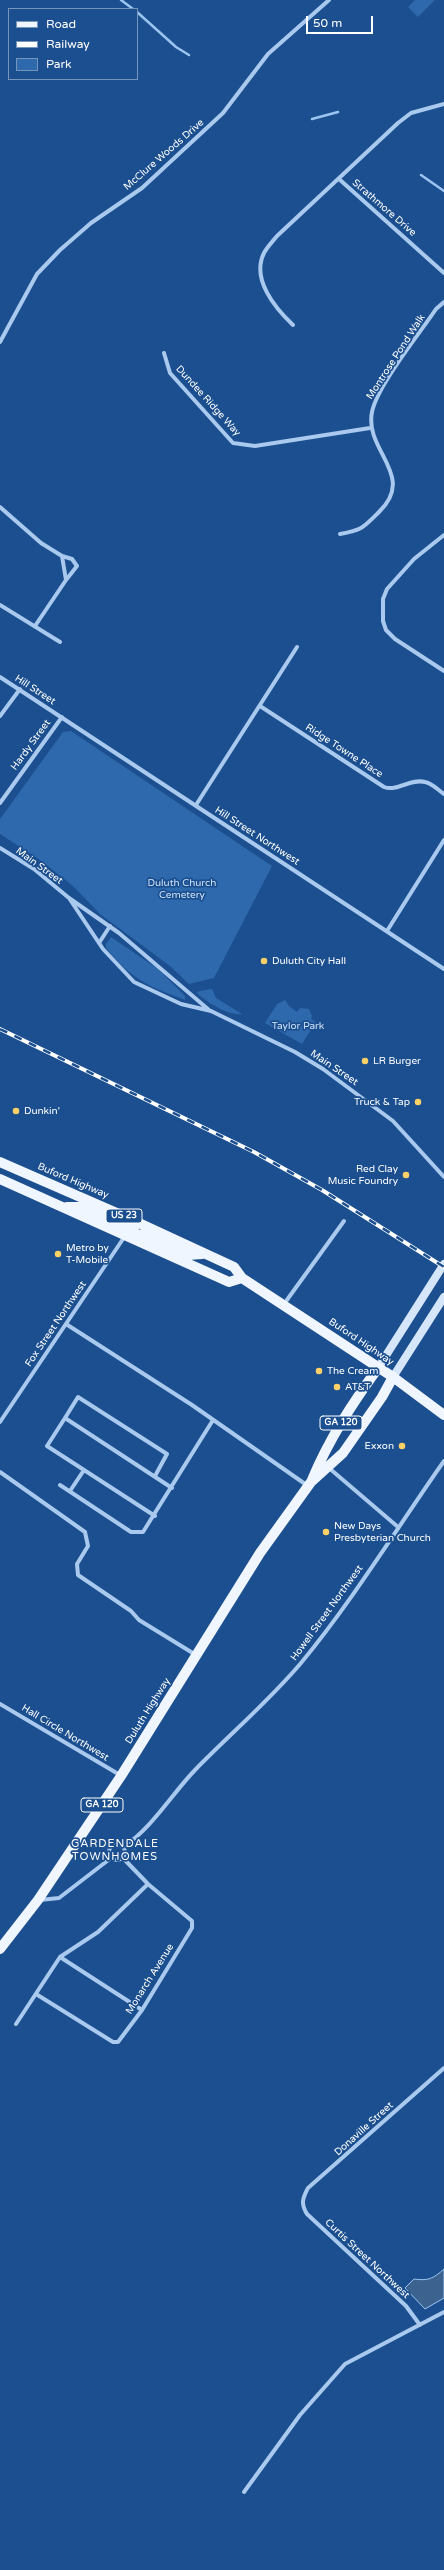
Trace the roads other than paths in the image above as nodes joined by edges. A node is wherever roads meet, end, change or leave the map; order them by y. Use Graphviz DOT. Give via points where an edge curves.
graph roads {
  1 [pos="328,0"];
  2 [pos="444,104"];
  3 [pos="339,179"];
  4 [pos="444,273"];
  5 [pos="444,302"];
  6 [pos="293,325"];
  7 [pos="0,342"];
  8 [pos="164,353"];
  9 [pos="370,428"];
  10 [pos="0,507"];
  11 [pos="340,534"];
  12 [pos="444,535"];
  13 [pos="62,556"];
  14 [pos="66,580"];
  15 [pos="0,605"];
  16 [pos="35,626"];
  17 [pos="60,642"];
  18 [pos="297,647"];
  19 [pos="444,671"];
  20 [pos="0,676"];
  21 [pos="20,690"];
  22 [pos="260,706"];
  23 [pos="0,716"];
  24 [pos="62,717"];
  25 [pos="444,794"];
  26 [pos="0,803"];
  27 [pos="196,805"];
  28 [pos="444,840"];
  29 [pos="0,848"];
  30 [pos="69,898"];
  31 [pos="110,926"];
  32 [pos="387,931"];
  33 [pos="99,943"];
  34 [pos="444,969"];
  35 [pos="211,1011"];
  36 [pos="0,1162"];
  37 [pos="444,1176"];
  38 [pos="0,1180"];
  39 [pos="63,1207"];
  40 [pos="344,1221"];
  41 [pos="138,1222"];
  42 [pos="125,1235"];
  43 [pos="204,1254"];
  44 [pos="444,1264"];
  45 [pos="242,1278"];
  46 [pos="444,1297"];
  47 [pos="284,1304"];
  48 [pos="66,1324"];
  49 [pos="378,1368"];
  50 [pos="393,1377"];
  51 [pos="444,1415"];
  52 [pos="65,1418"];
  53 [pos="213,1420"];
  54 [pos="0,1422"];
  55 [pos="444,1461"];
  56 [pos="328,1468"];
  57 [pos="84,1470"];
  58 [pos="0,1472"];
  59 [pos="155,1476"];
  60 [pos="310,1484"];
  61 [pos="60,1485"];
  62 [pos="172,1488"];
  63 [pos="70,1491"];
  64 [pos="155,1516"];
  65 [pos="398,1527"];
  66 [pos="197,1655"];
  67 [pos="0,1704"];
  68 [pos="121,1776"];
  69 [pos="123,1847"];
  70 [pos="111,1858"];
  71 [pos="123,1858"];
  72 [pos="148,1884"];
  73 [pos="38,1900"];
  74 [pos="0,1949"];
  75 [pos="60,1957"];
  76 [pos="36,1994"];
  77 [pos="142,2010"];
  78 [pos="16,2024"];
  79 [pos="444,2068"];
  80 [pos="302,2205"];
  81 [pos="444,2312"];
  82 [pos="420,2325"];
  83 [pos="244,2492"];
  1 -- 7 [label="street, McClure Woods Drive" via="268,54 218,118 142,188 91,224 60,250 37,274"];
  2 -- 3 [label="street, Strathmore Drive" via="411,113"];
  3 -- 4 [label="street, Strathmore Drive"];
  3 -- 6 [label="street" via="277,236 264,253 260,270 266,291 278,311"];
  5 -- 9 [label="street, Montrose Pond Walk" via="436,309 375,400"];
  8 -- 9 [label="street, Dundee Ridge Way" via="170,373 233,443 255,446"];
  9 -- 11 [label="street" via="390,465 392,486 389,502 360,530"];
  10 -- 13 [label="street" via="41,543"];
  12 -- 19 [label="street" via="414,559 387,589 383,599 383,621 386,630 395,639"];
  13 -- 14 [label="street"];
  13 -- 14 [label="street" via="72,559 77,566"];
  14 -- 16 [label="street"];
  15 -- 16 [label="street"];
  16 -- 17 [label="street"];
  18 -- 22 [label="street"];
  20 -- 21 [label="street, Hill Street"];
  21 -- 23 [label="street"];
  21 -- 24 [label="street, Hill Street"];
  22 -- 25 [label="street, Ridge Towne Place" via="384,787 389,789 418,781 426,782"];
  22 -- 27 [label="street"];
  24 -- 26 [label="street, Hardy Street"];
  24 -- 27 [label="street, Hill Street Northwest"];
  27 -- 32 [label="street, Hill Street Northwest"];
  28 -- 32 [label="street"];
  29 -- 30 [label="street, Main Street" via="34,869"];
  30 -- 31 [label="street, Main Street"];
  30 -- 33 [label="street, Main Street"];
  31 -- 33 [label="street"];
  31 -- 35 [label="street, Main Street"];
  32 -- 34 [label="street, Hill Street Northwest"];
  33 -- 35 [label="street, Main Street" via="134,982 181,1004"];
  35 -- 37 [label="street, Main Street" via="295,1052 362,1097 393,1121"];
  36 -- 41 [label="main road, Buford Highway / US 23"];
  38 -- 39 [label="main road, US 23"];
  39 -- 41 [label="main road" via="82,1208 129,1226 135,1226"];
  39 -- 42 [label="main road, US 23"];
  40 -- 47 [label="street"];
  41 -- 43 [label="main road, Buford Highway / US 23"];
  42 -- 43 [label="main road" via="147,1234 187,1255"];
  42 -- 45 [label="main road, US 23" via="229,1282"];
  42 -- 48 [label="street, Fox Street Northwest"];
  43 -- 45 [label="main road, Buford Highway / US 23" via="234,1268"];
  44 -- 49 [label="main road"];
  45 -- 47 [label="main road, Buford Highway / US 23"];
  46 -- 50 [label="main road"];
  47 -- 49 [label="main road, Buford Highway / US 23"];
  48 -- 53 [label="street"];
  48 -- 54 [label="street, Fox Street Northwest"];
  49 -- 50 [label="main road, Buford Highway / US 23"];
  49 -- 60 [label="main road, Duluth Highway / GA 120" via="336,1431"];
  50 -- 51 [label="main road, Buford Highway / US 23"];
  50 -- 56 [label="main road, Duluth Highway / GA 120" via="354,1438"];
  52 -- 57 [label="street" via="46,1446"];
  52 -- 59 [label="street"];
  52 -- 59 [label="street" via="78,1397 91,1405 167,1454"];
  53 -- 60 [label="street"];
  53 -- 62 [label="street"];
  55 -- 65 [label="street, Howell Street Northwest"];
  56 -- 60 [label="main road, Duluth Highway / GA 120"];
  56 -- 65 [label="street"];
  57 -- 63 [label="street"];
  57 -- 64 [label="street"];
  58 -- 66 [label="street" via="85,1532 88,1546 78,1564 78,1575 131,1611 139,1620"];
  59 -- 62 [label="street"];
  60 -- 66 [label="main road, Duluth Highway / GA 120" via="260,1553"];
  61 -- 63 [label="street"];
  62 -- 64 [label="street"];
  63 -- 64 [label="street" via="137,1533 143,1532"];
  65 -- 69 [label="street, Howell Street Northwest" via="300,1664 258,1710 226,1738 191,1775 135,1839"];
  66 -- 68 [label="main road, Duluth Highway / GA 120"];
  67 -- 68 [label="street, Hall Circle Northwest"];
  68 -- 73 [label="main road, Duluth Highway / GA 120"];
  69 -- 70 [label="street" via="117,1844 113,1846 109,1851"];
  69 -- 71 [label="street"];
  70 -- 71 [label="street"];
  70 -- 73 [label="street" via="59,1898"];
  71 -- 72 [label="street, Monarch Avenue"];
  72 -- 75 [label="street" via="98,1932"];
  72 -- 77 [label="street, Monarch Avenue" via="186,1914 192,1921 192,1928"];
  73 -- 74 [label="main road, Duluth Highway / GA 120"];
  75 -- 76 [label="street"];
  75 -- 77 [label="street"];
  76 -- 77 [label="street, Monarch Avenue" via="113,2042 118,2042"];
  76 -- 78 [label="street"];
  79 -- 80 [label="street, Donaville Street" via="308,2188"];
  80 -- 82 [label="street, Curtis Street Northwest" via="307,2214 406,2306"];
  81 -- 82 [label="street"];
  82 -- 83 [label="street" via="345,2364 300,2416"];
}
